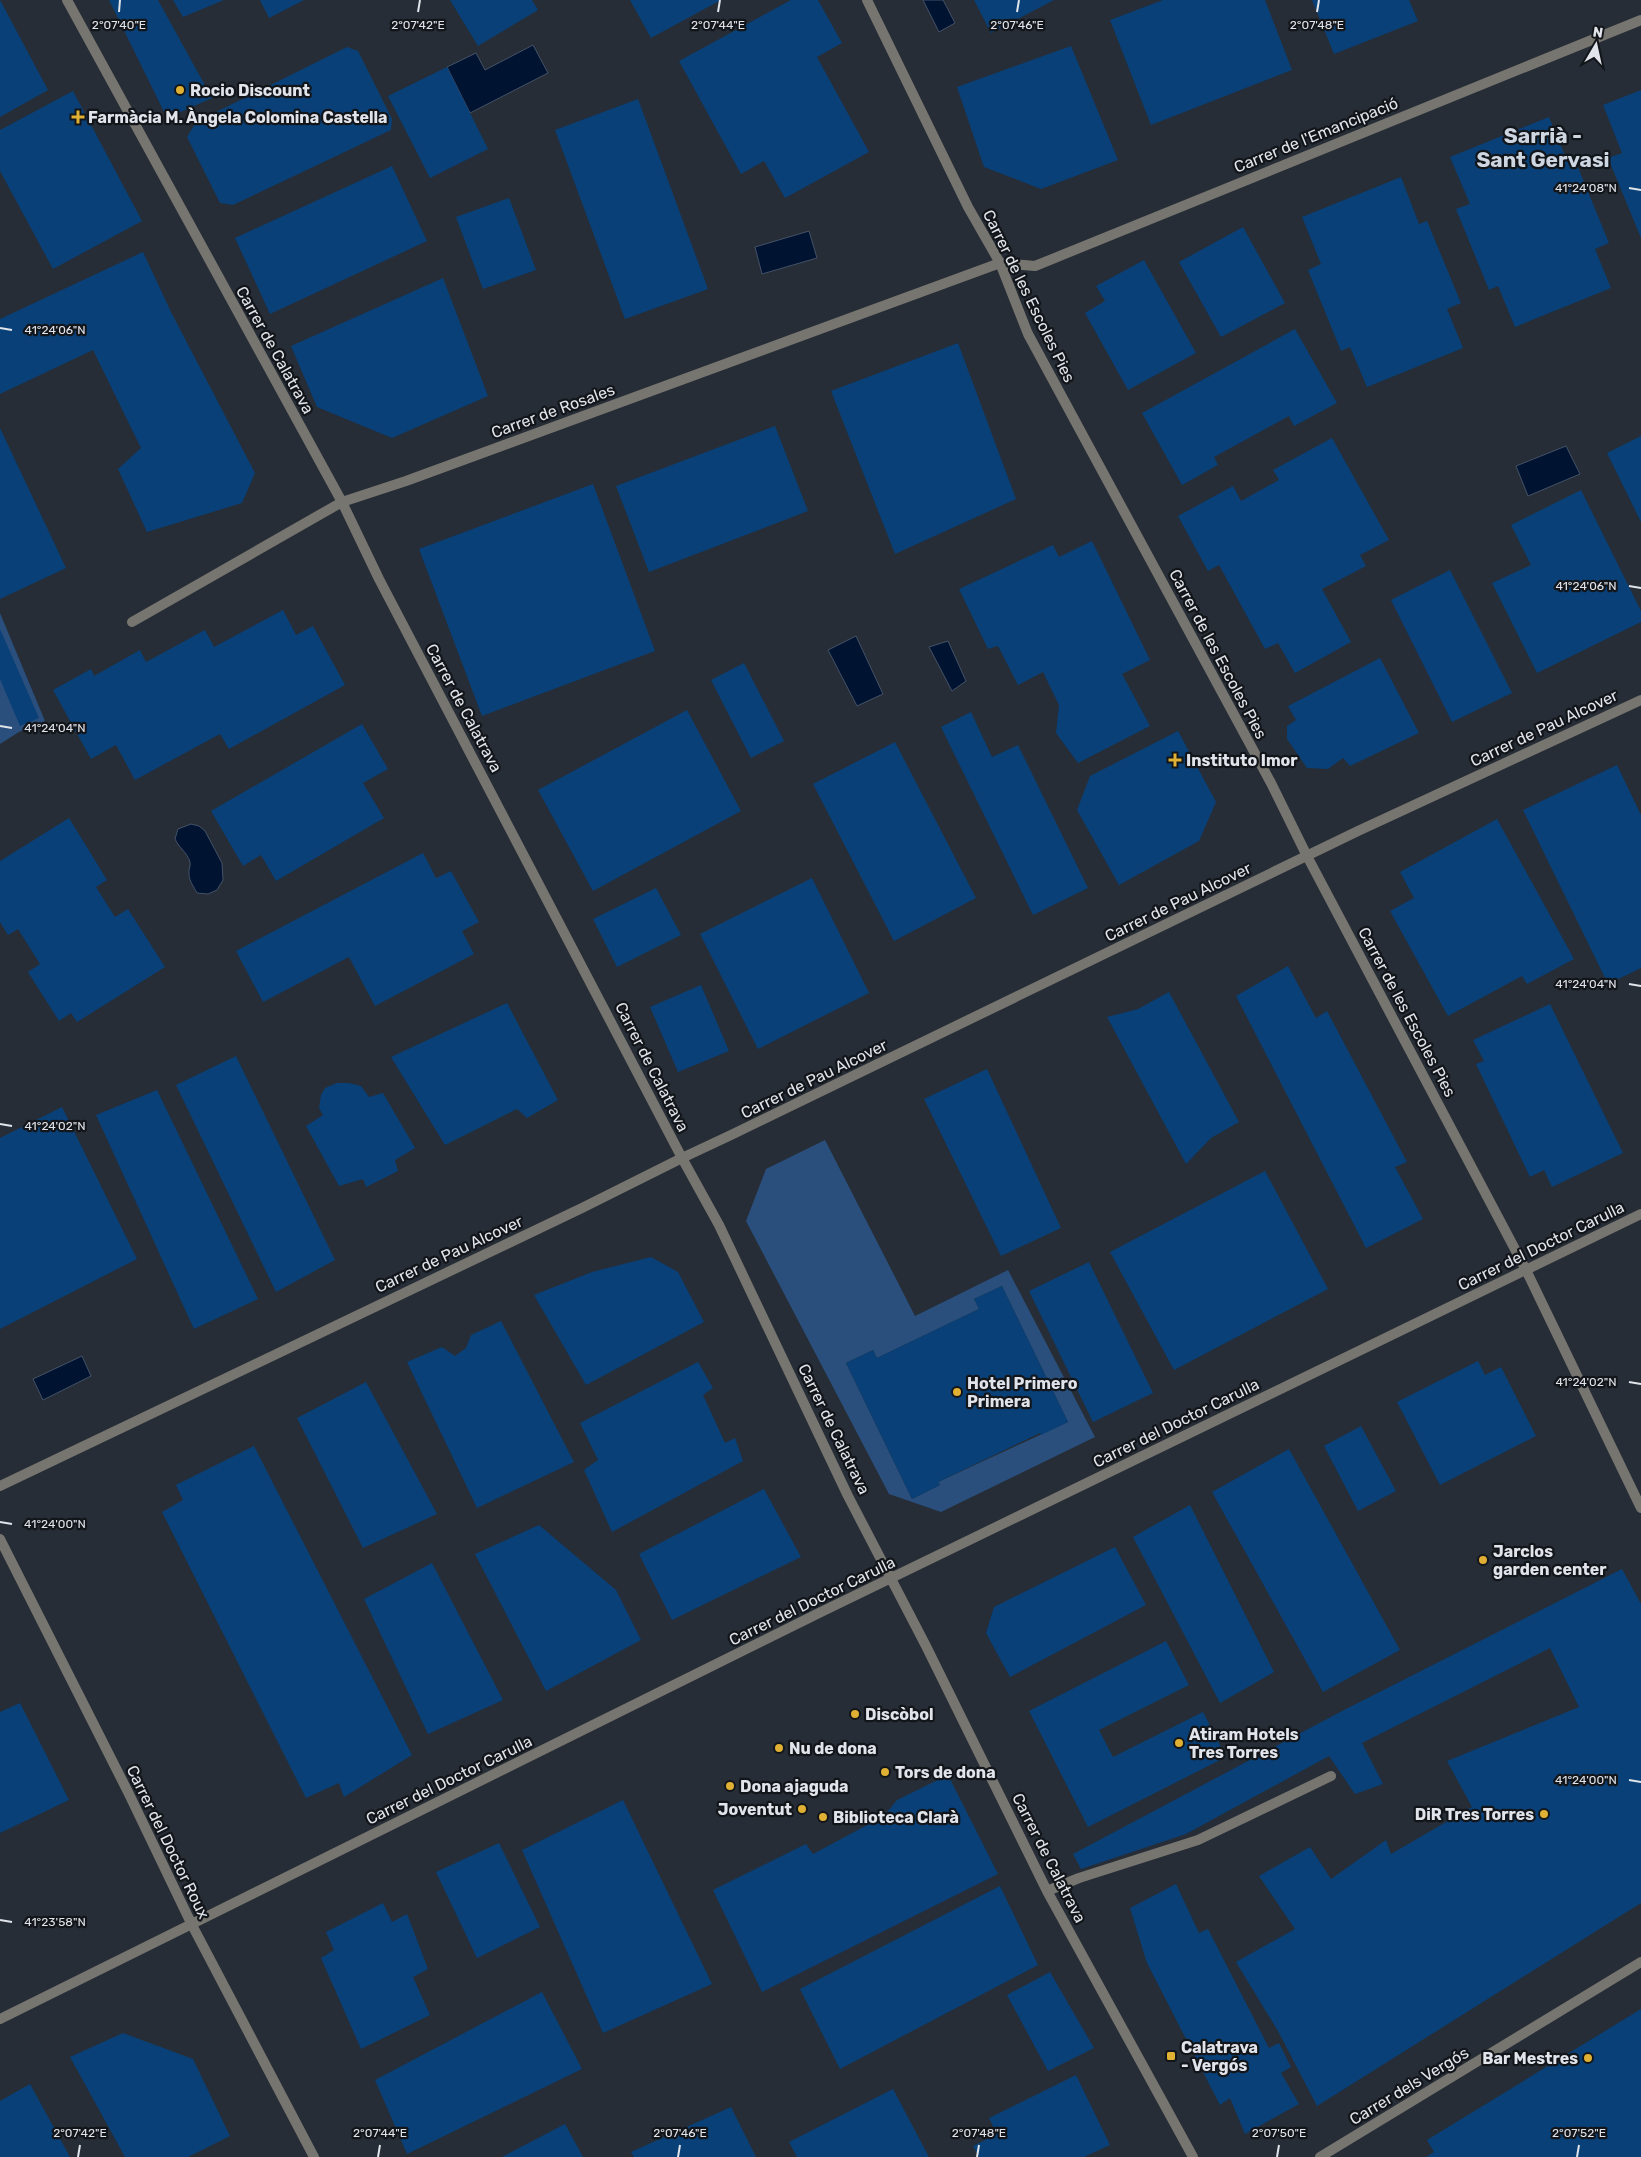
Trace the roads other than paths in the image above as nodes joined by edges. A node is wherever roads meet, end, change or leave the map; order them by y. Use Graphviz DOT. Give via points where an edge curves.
graph roads {
  1 [pos="67,0"];
  2 [pos="867,0"];
  3 [pos="1641,20"];
  4 [pos="1000,263"];
  5 [pos="342,502"];
  6 [pos="132,622"];
  7 [pos="1641,700"];
  8 [pos="1307,856"];
  9 [pos="682,1158"];
  10 [pos="1641,1214"];
  11 [pos="1526,1270"];
  12 [pos="0,1486"];
  13 [pos="1641,1508"];
  14 [pos="0,1539"];
  15 [pos="892,1578"];
  16 [pos="1331,1776"];
  17 [pos="1048,1891"];
  18 [pos="192,1925"];
  19 [pos="1641,1962"];
  20 [pos="0,2020"];
  21 [pos="314,2157"];
  22 [pos="1193,2157"];
  23 [pos="1320,2157"];
  1 -- 5 [label="street, Carrer de Calatrava"];
  2 -- 4 [label="street, Carrer de les Escoles Pies" via="968,208"];
  3 -- 4 [label="street, Carrer de l'Emancipació" via="1035,266"];
  4 -- 5 [label="street, Carrer de Rosales"];
  4 -- 8 [label="street, Carrer de les Escoles Pies" via="1028,334"];
  5 -- 6 [label="street, Carrer de Rosales"];
  5 -- 9 [label="street, Carrer de Calatrava" via="379,579"];
  7 -- 8 [label="street, Carrer de Pau Alcover"];
  8 -- 9 [label="street, Carrer de Pau Alcover"];
  8 -- 11 [label="street, Carrer de les Escoles Pies"];
  9 -- 12 [label="street, Carrer de Pau Alcover"];
  9 -- 15 [label="street, Carrer de Calatrava" via="720,1224 848,1496"];
  10 -- 11 [label="street, Carrer del Doctor Carulla"];
  11 -- 13 [label="street, Carrer de les Escoles Pies"];
  11 -- 15 [label="street, Carrer del Doctor Carulla"];
  14 -- 18 [label="street, Carrer del Doctor Roux"];
  15 -- 17 [label="street, Carrer de Calatrava"];
  15 -- 18 [label="street, Carrer del Doctor Carulla"];
  16 -- 17 [label="street" via="1198,1840"];
  17 -- 22 [label="street, Carrer de Calatrava"];
  18 -- 20 [label="street, Carrer del Doctor Carulla"];
  18 -- 21 [label="street, Carrer del Doctor Roux"];
  19 -- 23 [label="street, Carrer dels Vergós"];
}
